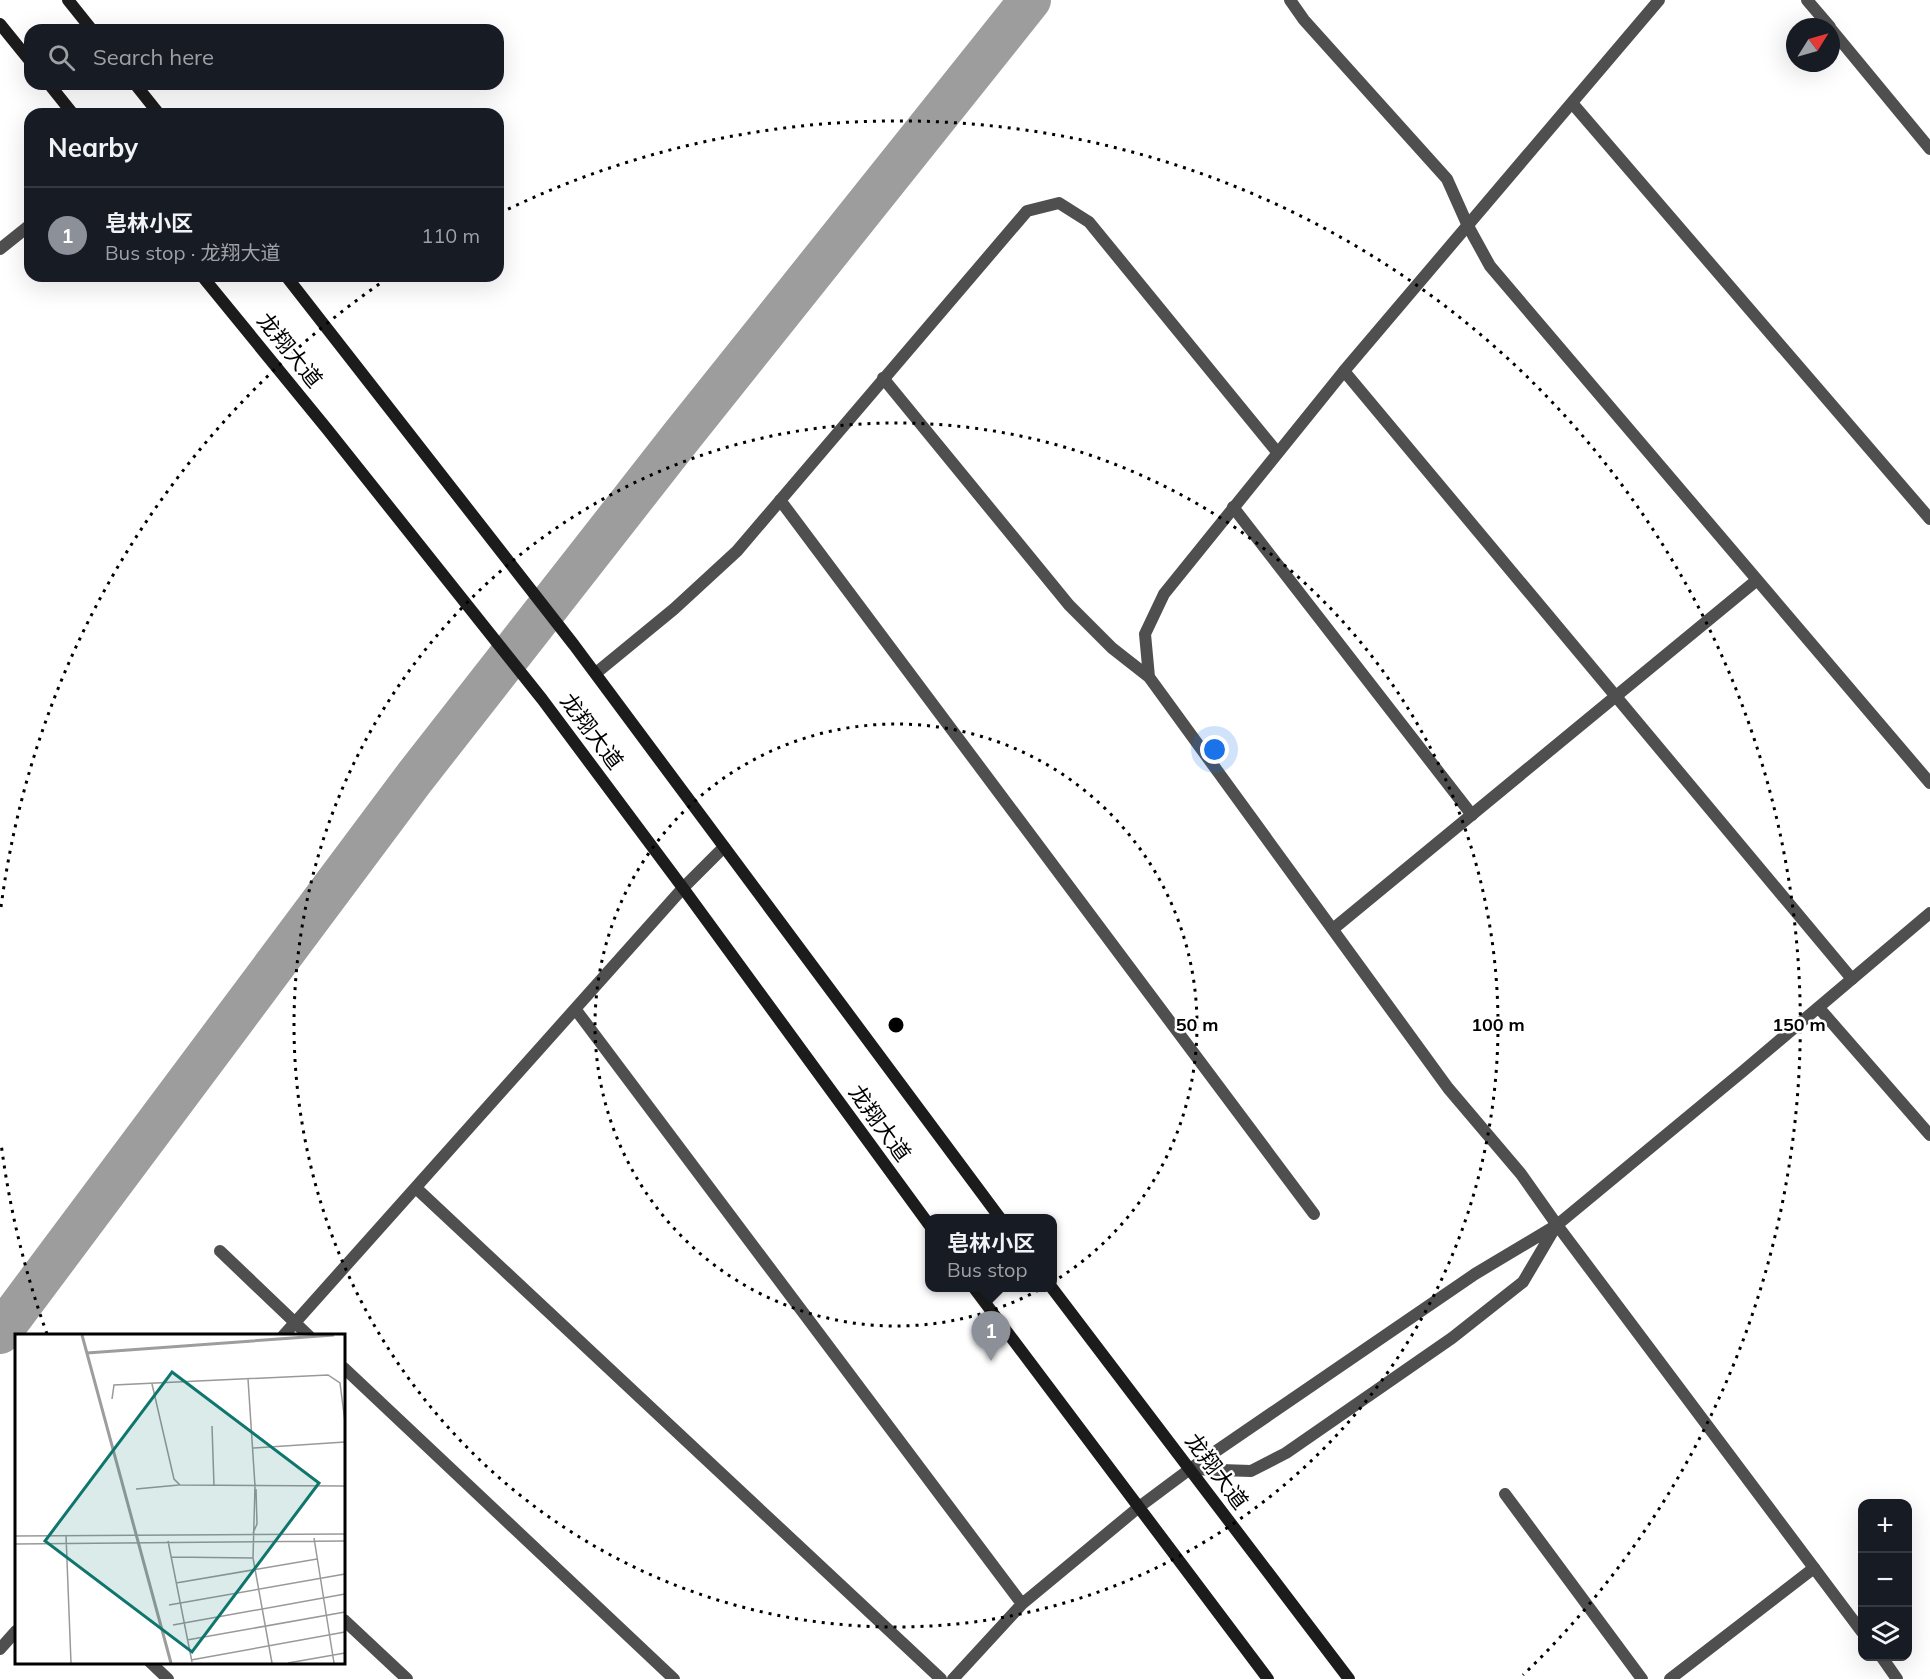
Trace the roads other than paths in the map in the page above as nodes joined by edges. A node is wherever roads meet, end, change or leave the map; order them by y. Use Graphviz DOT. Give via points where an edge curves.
graph roads {
  1 [pos="68,0"];
  2 [pos="1290,0"];
  3 [pos="1659,0"];
  4 [pos="1807,0"];
  5 [pos="1822,18"];
  6 [pos="0,24"];
  7 [pos="87,24"];
  8 [pos="1840,40"];
  9 [pos="24,54"];
  10 [pos="54,90"];
  11 [pos="140,90"];
  12 [pos="1572,103"];
  13 [pos="68,108"];
  14 [pos="154,108"];
  15 [pos="1930,149"];
  16 [pos="1468,226"];
  17 [pos="24,230"];
  18 [pos="0,249"];
  19 [pos="207,282"];
  20 [pos="291,282"];
  21 [pos="1344,371"];
  22 [pos="883,378"];
  23 [pos="1277,452"];
  24 [pos="780,501"];
  25 [pos="1233,507"];
  26 [pos="1930,519"];
  27 [pos="1757,580"];
  28 [pos="596,673"];
  29 [pos="1149,677"];
  30 [pos="1616,696"];
  31 [pos="1930,783"];
  32 [pos="1472,815"];
  33 [pos="724,847"];
  34 [pos="683,888"];
  35 [pos="1930,913"];
  36 [pos="1333,929"];
  37 [pos="1852,979"];
  38 [pos="1819,1008"];
  39 [pos="576,1010"];
  40 [pos="1930,1135"];
  41 [pos="416,1188"];
  42 [pos="997,1214"];
  43 [pos="1314,1214"];
  44 [pos="925,1219"];
  45 [pos="1557,1225"];
  46 [pos="220,1251"];
  47 [pos="979,1292"];
  48 [pos="1056,1292"];
  49 [pos="295,1322"];
  50 [pos="284,1334"];
  51 [pos="308,1334"];
  52 [pos="345,1369"];
  53 [pos="1190,1469"];
  54 [pos="1505,1494"];
  55 [pos="1139,1507"];
  56 [pos="1814,1568"];
  57 [pos="1022,1604"];
  58 [pos="345,1621"];
  59 [pos="1858,1625"];
  60 [pos="15,1632"];
  61 [pos="0,1649"];
  62 [pos="1885,1661"];
  63 [pos="152,1664"];
  64 [pos="168,1679"];
  65 [pos="407,1679"];
  66 [pos="674,1679"];
  67 [pos="941,1679"];
  68 [pos="953,1679"];
  69 [pos="1268,1679"];
  70 [pos="1349,1679"];
  71 [pos="1642,1679"];
  72 [pos="1670,1679"];
  73 [pos="1898,1679"];
  1 -- 7 [label="main road"];
  2 -- 16 [label="street" via="1447,179"];
  3 -- 12 [label="street"];
  4 -- 5 [label="street"];
  6 -- 9 [label="main road"];
  8 -- 15 [label="street"];
  10 -- 13 [label="main road"];
  11 -- 14 [label="main road"];
  12 -- 16 [label="street"];
  12 -- 26 [label="street"];
  16 -- 21 [label="street"];
  16 -- 27 [label="street" via="1490,266"];
  17 -- 18 [label="street"];
  19 -- 34 [label="main road, 龙翔大道" via="542,699"];
  20 -- 28 [label="main road, 龙翔大道"];
  21 -- 23 [label="street"];
  21 -- 30 [label="street"];
  22 -- 23 [label="street" via="1027,211 1059,203 1089,222"];
  22 -- 24 [label="street"];
  22 -- 29 [label="street" via="1070,605 1112,648"];
  23 -- 25 [label="street"];
  24 -- 28 [label="street" via="737,550 674,609"];
  24 -- 43 [label="street"];
  25 -- 29 [label="street" via="1164,594 1144,634"];
  25 -- 32 [label="street"];
  27 -- 30 [label="street"];
  27 -- 31 [label="street"];
  28 -- 33 [label="main road, 龙翔大道"];
  29 -- 36 [label="street"];
  30 -- 32 [label="street"];
  30 -- 37 [label="street"];
  32 -- 36 [label="street"];
  33 -- 34 [label="street"];
  33 -- 42 [label="main road, 龙翔大道"];
  34 -- 39 [label="street"];
  34 -- 44 [label="main road, 龙翔大道"];
  35 -- 37 [label="street"];
  36 -- 45 [label="street" via="1448,1088 1521,1174"];
  37 -- 38 [label="street"];
  38 -- 40 [label="street"];
  38 -- 45 [label="street"];
  39 -- 41 [label="street"];
  39 -- 57 [label="street"];
  41 -- 49 [label="street"];
  41 -- 67 [label="street"];
  45 -- 53 [label="street" via="1475,1274"];
  45 -- 53 [label="street" via="1523,1282 1452,1338 1286,1453 1251,1471"];
  45 -- 56 [label="street"];
  46 -- 49 [label="street"];
  47 -- 55 [label="main road"];
  48 -- 53 [label="main road, 龙翔大道"];
  49 -- 50 [label="street"];
  49 -- 51 [label="street"];
  52 -- 66 [label="street"];
  53 -- 55 [label="street"];
  53 -- 70 [label="main road, 龙翔大道"];
  54 -- 71 [label="street"];
  55 -- 57 [label="street"];
  55 -- 69 [label="main road"];
  56 -- 59 [label="street"];
  56 -- 72 [label="street"];
  57 -- 68 [label="street"];
  58 -- 65 [label="street"];
  60 -- 61 [label="street"];
  62 -- 73 [label="street"];
  63 -- 64 [label="street"];
}
